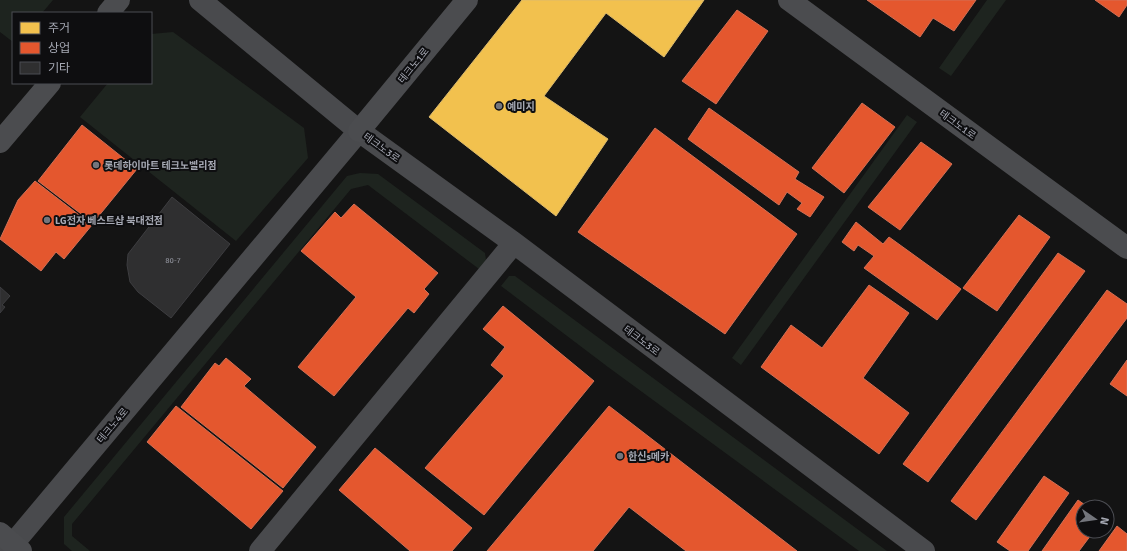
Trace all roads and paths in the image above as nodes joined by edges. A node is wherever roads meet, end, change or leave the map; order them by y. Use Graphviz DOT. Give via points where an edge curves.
graph roads {
  1 [pos="119,0"];
  2 [pos="200,0"];
  3 [pos="467,0"];
  4 [pos="789,0"];
  5 [pos="109,12"];
  6 [pos="49,84"];
  7 [pos="359,131"];
  8 [pos="0,142"];
  9 [pos="514,243"];
  10 [pos="1127,248"];
  11 [pos="212,306"];
  12 [pos="10,545"];
  13 [pos="260,551"];
  14 [pos="924,551"];
  1 -- 5 [label="main road"];
  2 -- 7 [label="street, 테크노3로"];
  3 -- 7 [label="main road, 테크노1로"];
  4 -- 10 [label="main road, 테크노1로"];
  6 -- 8 [label="main road"];
  7 -- 9 [label="street, 테크노3로"];
  7 -- 11 [label="street, 테크노3로"];
  9 -- 13 [label="street"];
  9 -- 14 [label="street, 테크노3로"];
  11 -- 12 [label="street, 테크노4로"];
}
